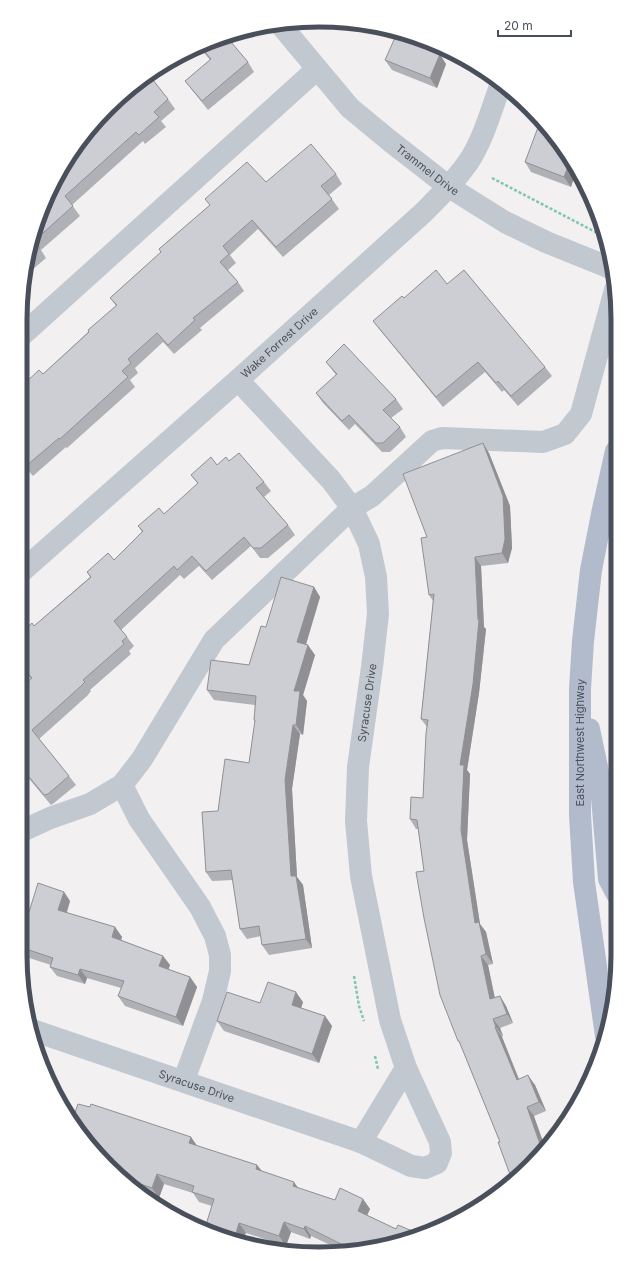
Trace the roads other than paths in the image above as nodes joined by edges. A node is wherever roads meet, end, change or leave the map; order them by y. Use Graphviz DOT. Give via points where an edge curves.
graph roads {
  1 [pos="284,29"];
  2 [pos="317,69"];
  3 [pos="499,89"];
  4 [pos="449,187"];
  5 [pos="606,266"];
  6 [pos="610,309"];
  7 [pos="27,331"];
  8 [pos="238,380"];
  9 [pos="611,474"];
  10 [pos="352,508"];
  11 [pos="27,567"];
  12 [pos="580,689"];
  13 [pos="122,785"];
  14 [pos="27,829"];
  15 [pos="611,883"];
  16 [pos="604,1019"];
  17 [pos="37,1032"];
  18 [pos="406,1068"];
  19 [pos="184,1080"];
  20 [pos="361,1142"];
  1 -- 2 [label="street, Trammel Drive"];
  2 -- 4 [label="street, Trammel Drive" via="350,108"];
  2 -- 7 [label="street"];
  3 -- 4 [label="street, Wake Forrest Drive" via="479,144"];
  4 -- 5 [label="street, Trammel Drive" via="505,222"];
  4 -- 8 [label="street, Wake Forrest Drive"];
  6 -- 10 [label="street" via="581,414 565,434 543,442 442,438 432,441 372,496"];
  8 -- 10 [label="street, Syracuse Drive" via="331,480"];
  8 -- 11 [label="street, Wake Forrest Drive"];
  9 -- 12 [label="main road, East Northwest Highway" via="592,570"];
  10 -- 13 [label="street" via="214,640 142,759"];
  10 -- 18 [label="street, Syracuse Drive" via="369,544 376,577 378,614 358,767 356,821 361,876 390,1020"];
  12 -- 15 [label="main road" via="600,786"];
  12 -- 16 [label="main road, East Northwest Highway" via="580,815 584,882"];
  13 -- 14 [label="street" via="90,804"];
  13 -- 19 [label="street" via="139,819 200,907 215,936 220,955 220,972 213,1001"];
  17 -- 19 [label="street, Syracuse Drive"];
  18 -- 20 [label="street"];
  18 -- 20 [label="street, Syracuse Drive" via="440,1142 441,1153 437,1163 425,1168 411,1166"];
  19 -- 20 [label="street, Syracuse Drive"];
}
